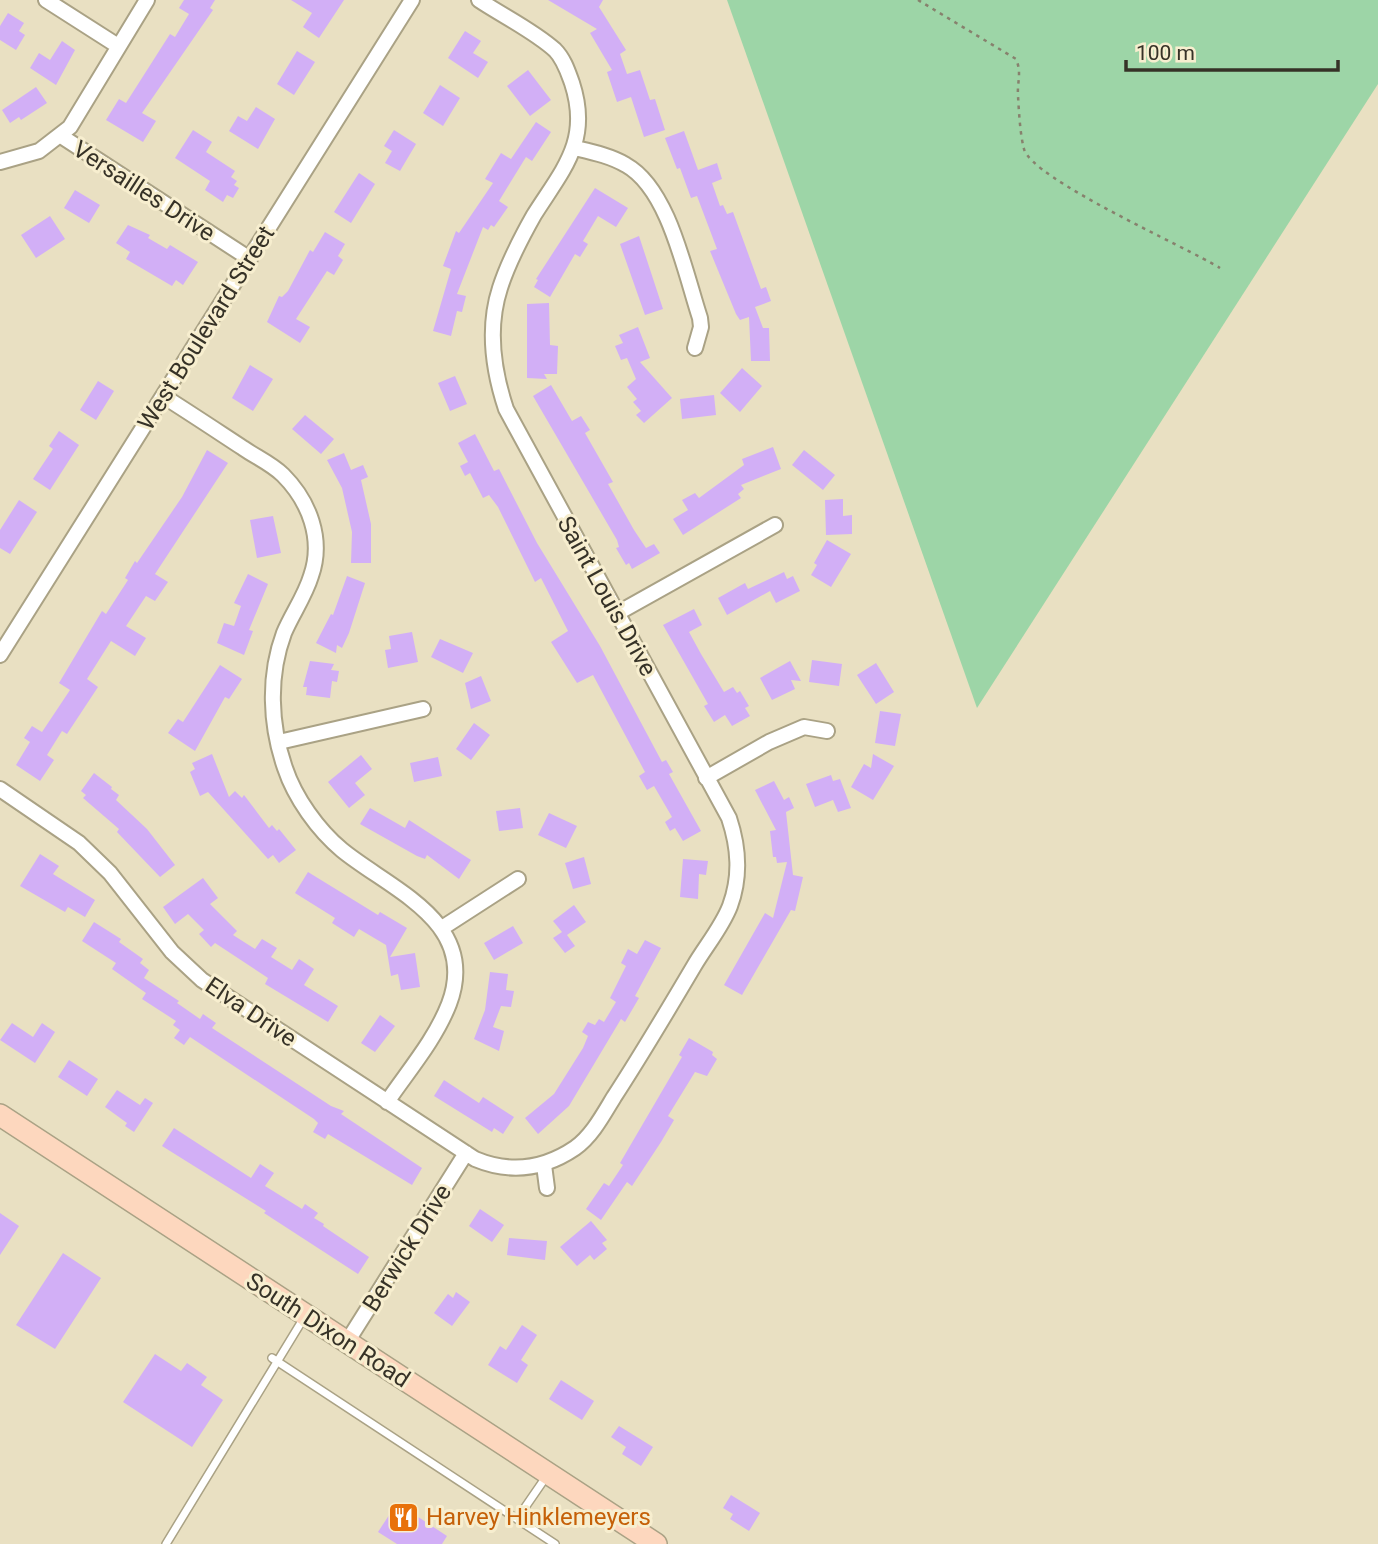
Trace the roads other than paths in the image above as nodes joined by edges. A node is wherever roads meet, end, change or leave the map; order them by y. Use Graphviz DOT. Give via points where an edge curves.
graph roads {
  1 [pos="46,0"];
  2 [pos="147,0"];
  3 [pos="412,0"];
  4 [pos="479,0"];
  5 [pos="118,46"];
  6 [pos="61,136"];
  7 [pos="575,148"];
  8 [pos="0,162"];
  9 [pos="250,259"];
  10 [pos="695,348"];
  11 [pos="163,396"];
  12 [pos="775,525"];
  13 [pos="616,614"];
  14 [pos="0,655"];
  15 [pos="423,709"];
  16 [pos="827,731"];
  17 [pos="279,743"];
  18 [pos="706,778"];
  19 [pos="0,789"];
  20 [pos="518,879"];
  21 [pos="442,928"];
  22 [pos="387,1102"];
  23 [pos="0,1115"];
  24 [pos="466,1153"];
  25 [pos="544,1166"];
  26 [pos="547,1188"];
  27 [pos="305,1315"];
  28 [pos="347,1342"];
  29 [pos="274,1359"];
  30 [pos="548,1474"];
  31 [pos="517,1519"];
  32 [pos="166,1544"];
  33 [pos="555,1544"];
  34 [pos="656,1544"];
  1 -- 5 [label="street"];
  2 -- 5 [label="street"];
  3 -- 9 [label="street, West Boulevard Street"];
  4 -- 7 [label="street, Saint Louis Drive" via="555,51 566,66 579,105"];
  5 -- 6 [label="street"];
  6 -- 8 [label="street, Versailles Drive" via="39,151"];
  6 -- 9 [label="street, Versailles Drive"];
  7 -- 10 [label="street" via="627,165 663,207 700,317 702,327"];
  7 -- 13 [label="street, Saint Louis Drive" via="507,266 498,292 492,350 506,409"];
  9 -- 11 [label="street, West Boulevard Street"];
  11 -- 14 [label="street, West Boulevard Street"];
  11 -- 17 [label="street" via="281,473 309,511 315,561 284,634 274,673 272,706"];
  12 -- 13 [label="street"];
  13 -- 18 [label="street, Saint Louis Drive"];
  15 -- 17 [label="street"];
  16 -- 18 [label="street" via="804,727"];
  17 -- 21 [label="street" via="295,792 324,833 426,908"];
  18 -- 25 [label="street, Saint Louis Drive" via="737,842 739,862 729,907 590,1135"];
  19 -- 22 [label="street, Elva Drive" via="79,843 110,873 172,952 202,980"];
  20 -- 21 [label="street"];
  21 -- 22 [label="street" via="454,963 449,1004"];
  22 -- 24 [label="street, Elva Drive"];
  23 -- 27 [label="main road, South Dixon Road"];
  24 -- 25 [label="street, Elva Drive" via="492,1166"];
  24 -- 28 [label="street, Berwick Drive"];
  25 -- 26 [label="street"];
  27 -- 28 [label="main road, South Dixon Road"];
  27 -- 29 [label="lane"];
  28 -- 30 [label="main road, South Dixon Road"];
  29 -- 31 [label="lane"];
  29 -- 32 [label="lane"];
  30 -- 31 [label="lane"];
  30 -- 34 [label="main road, South Dixon Road"];
  31 -- 33 [label="lane"];
}
